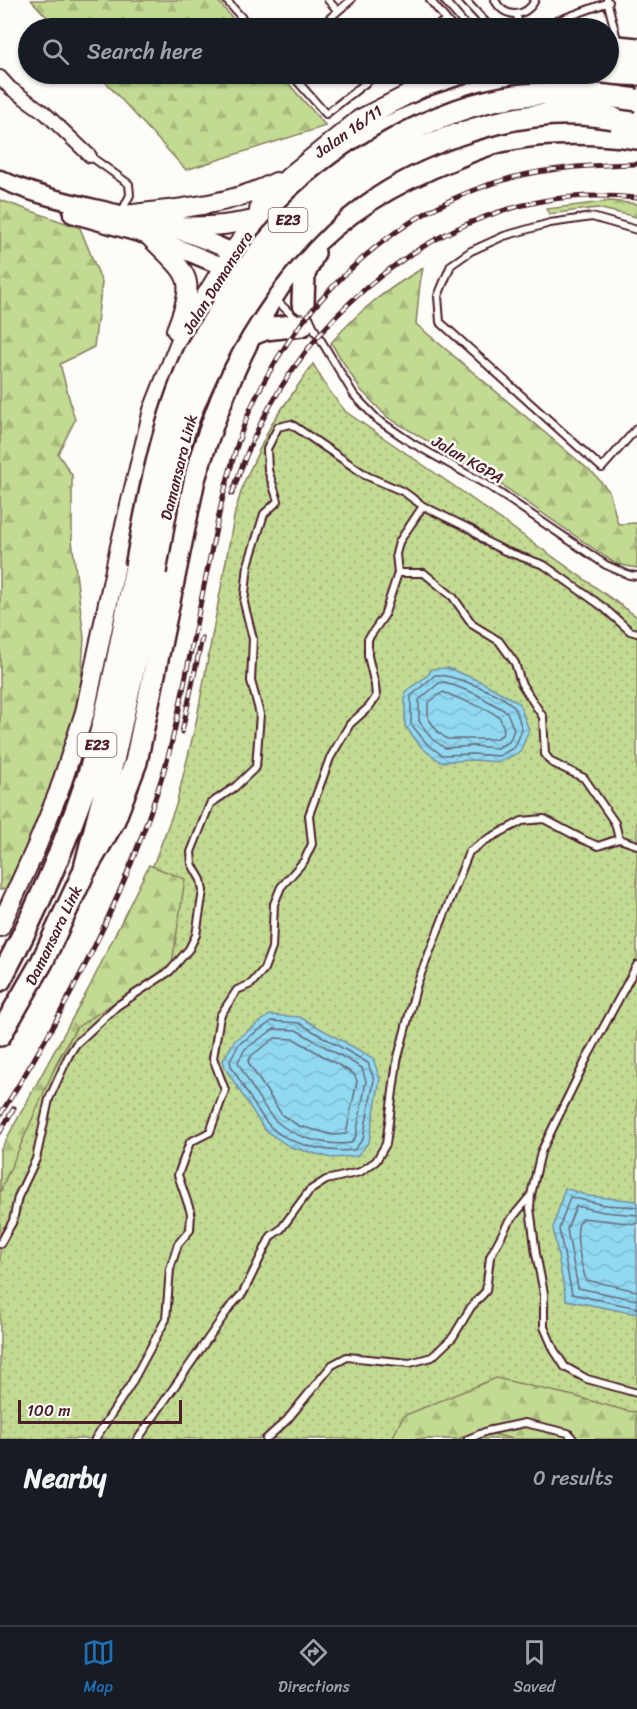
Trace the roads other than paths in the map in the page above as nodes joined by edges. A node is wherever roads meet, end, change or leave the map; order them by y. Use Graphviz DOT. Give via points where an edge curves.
graph roads {
  1 [pos="226,0"];
  2 [pos="328,0"];
  3 [pos="351,0"];
  4 [pos="430,0"];
  5 [pos="444,0"];
  6 [pos="465,0"];
  7 [pos="495,0"];
  8 [pos="535,0"];
  9 [pos="608,1"];
  10 [pos="338,11"];
  11 [pos="517,15"];
  12 [pos="242,18"];
  13 [pos="330,18"];
  14 [pos="444,18"];
  15 [pos="459,18"];
  16 [pos="482,18"];
  17 [pos="517,18"];
  18 [pos="563,18"];
  19 [pos="614,18"];
  20 [pos="619,33"];
  21 [pos="625,51"];
  22 [pos="619,75"];
  23 [pos="637,76"];
  24 [pos="0,77"];
  25 [pos="300,84"];
  26 [pos="364,84"];
  27 [pos="435,84"];
  28 [pos="499,84"];
  29 [pos="637,100"];
  30 [pos="637,120"];
  31 [pos="637,138"];
  32 [pos="637,150"];
  33 [pos="90,156"];
  34 [pos="459,156"];
  35 [pos="291,175"];
  36 [pos="0,179"];
  37 [pos="0,190"];
  38 [pos="122,215"];
  39 [pos="258,219"];
  40 [pos="154,230"];
  41 [pos="637,230"];
  42 [pos="321,239"];
  43 [pos="233,251"];
  44 [pos="224,267"];
  45 [pos="289,292"];
  46 [pos="309,328"];
  47 [pos="250,335"];
  48 [pos="637,428"];
  49 [pos="423,506"];
  50 [pos="120,546"];
  51 [pos="145,569"];
  52 [pos="398,573"];
  53 [pos="637,576"];
  54 [pos="637,633"];
  55 [pos="619,839"];
  56 [pos="637,845"];
  57 [pos="84,872"];
  58 [pos="0,927"];
  59 [pos="637,965"];
  60 [pos="0,980"];
  61 [pos="0,1035"];
  62 [pos="531,1195"];
  63 [pos="0,1244"];
  64 [pos="637,1393"];
  65 [pos="95,1439"];
  66 [pos="138,1439"];
  67 [pos="266,1439"];
  68 [pos="468,1439"];
  69 [pos="573,1439"];
  1 -- 12 [label="lane"];
  2 -- 10 [label="lane"];
  3 -- 10 [label="lane"];
  4 -- 14 [label="lane"];
  5 -- 15 [label="lane"];
  6 -- 16 [label="lane"];
  7 -- 11 [label="lane" via="502,11"];
  8 -- 11 [label="lane" via="529,9"];
  9 -- 18 [label="lane"];
  9 -- 19 [label="lane"];
  10 -- 13 [label="lane"];
  11 -- 17 [label="lane"];
  20 -- 21 [label="lane"];
  22 -- 23 [label="main road, Jalan Damansara"];
  24 -- 33 [label="street"];
  25 -- 26 [label="lane" via="326,114"];
  27 -- 35 [label="main road, Jalan 16/11" via="360,119"];
  28 -- 39 [label="main road, Jalan Damansara" via="381,128 342,151 303,181 274,211"];
  29 -- 51 [label="highway, Damansara Link / E23, bridge" via="598,94 523,95 468,108 371,153 315,194 278,229 252,261 195,352 150,485"];
  30 -- 51 [label="highway, Damansara Link / E23, bridge" via="576,114 542,116 465,132 390,165 325,212 261,284 231,329 207,376 183,435"];
  31 -- 34 [label="highway" via="585,133 543,135 503,140"];
  32 -- 34 [label="highway" via="579,146"];
  33 -- 38 [label="lane" via="129,184 130,195"];
  34 -- 42 [label="highway" via="390,187 342,219"];
  35 -- 38 [label="main road" via="227,201"];
  35 -- 39 [label="main road, Jalan 16/11" via="260,204"];
  36 -- 38 [label="main road" via="38,195"];
  37 -- 40 [label="main road"];
  38 -- 40 [label="main road"];
  39 -- 40 [label="main road" via="234,225"];
  39 -- 43 [label="main road, Jalan Damansara"];
  40 -- 43 [label="main road"];
  40 -- 44 [label="main road"];
  40 -- 50 [label="main road" via="183,271 188,283 187,302 147,404"];
  41 -- 48 [label="lane" via="592,217 504,236 451,265 438,296 440,322 602,468"];
  42 -- 45 [label="highway"];
  42 -- 45 [label="highway" via="304,274"];
  43 -- 44 [label="main road, Jalan Damansara"];
  43 -- 45 [label="main road"];
  44 -- 45 [label="main road"];
  44 -- 50 [label="main road, Jalan Damansara" via="184,332 153,410"];
  45 -- 46 [label="lane, Jalan KGPA"];
  45 -- 46 [label="lane, Jalan KGPA"];
  45 -- 47 [label="highway"];
  46 -- 47 [label="highway" via="266,329"];
  46 -- 53 [label="lane, Jalan KGPA" via="354,394 378,420 492,488 606,564"];
  47 -- 57 [label="highway" via="221,400 194,479 136,762 114,820"];
  49 -- 52 [label="lane" via="399,542"];
  49 -- 54 [label="lane" via="505,551 544,565"];
  49 -- 63 [label="lane" via="404,492 366,476 291,424 278,427 267,449 268,470 278,501 264,514 248,565 244,603 253,639 251,681 260,714 256,768 210,804 191,852 203,891 196,935 189,949 170,971 117,1006 76,1044 69,1056 49,1099 36,1159 18,1197 13,1221"];
  50 -- 58 [label="main road, Jalan Damansara" via="85,712 59,791"];
  51 -- 57 [label="highway, Damansara Link / E23" via="114,756"];
  51 -- 60 [label="highway, Damansara Link / E23" via="87,779 32,916"];
  52 -- 55 [label="lane" via="424,573 453,597 473,625 499,641 543,717 544,754 551,762 584,778 615,822"];
  52 -- 65 [label="lane" via="384,616 368,639 376,698 350,724 330,759 309,815 312,844 304,861 281,887 274,904 272,948 264,969 251,984 237,990 220,1016 213,1058 225,1090 210,1132 190,1142 178,1175 191,1213 190,1230 178,1244 170,1269 166,1319"];
  55 -- 56 [label="lane"];
  55 -- 66 [label="lane" via="598,846 544,819 522,821 469,852 417,984 397,1061 386,1144 376,1161 360,1172 326,1180 309,1191 281,1229 271,1236 243,1293"];
  57 -- 61 [label="highway, Damansara Link / E23" via="42,962"];
  59 -- 62 [label="lane" via="541,1152"];
  62 -- 64 [label="lane" via="544,1293 544,1327 554,1350 565,1368 586,1379"];
  62 -- 67 [label="lane" via="508,1222 490,1257 486,1291 453,1337 432,1357 410,1363 347,1357 332,1365 287,1420"];
  68 -- 69 [label="lane" via="525,1423 568,1433"];
}
